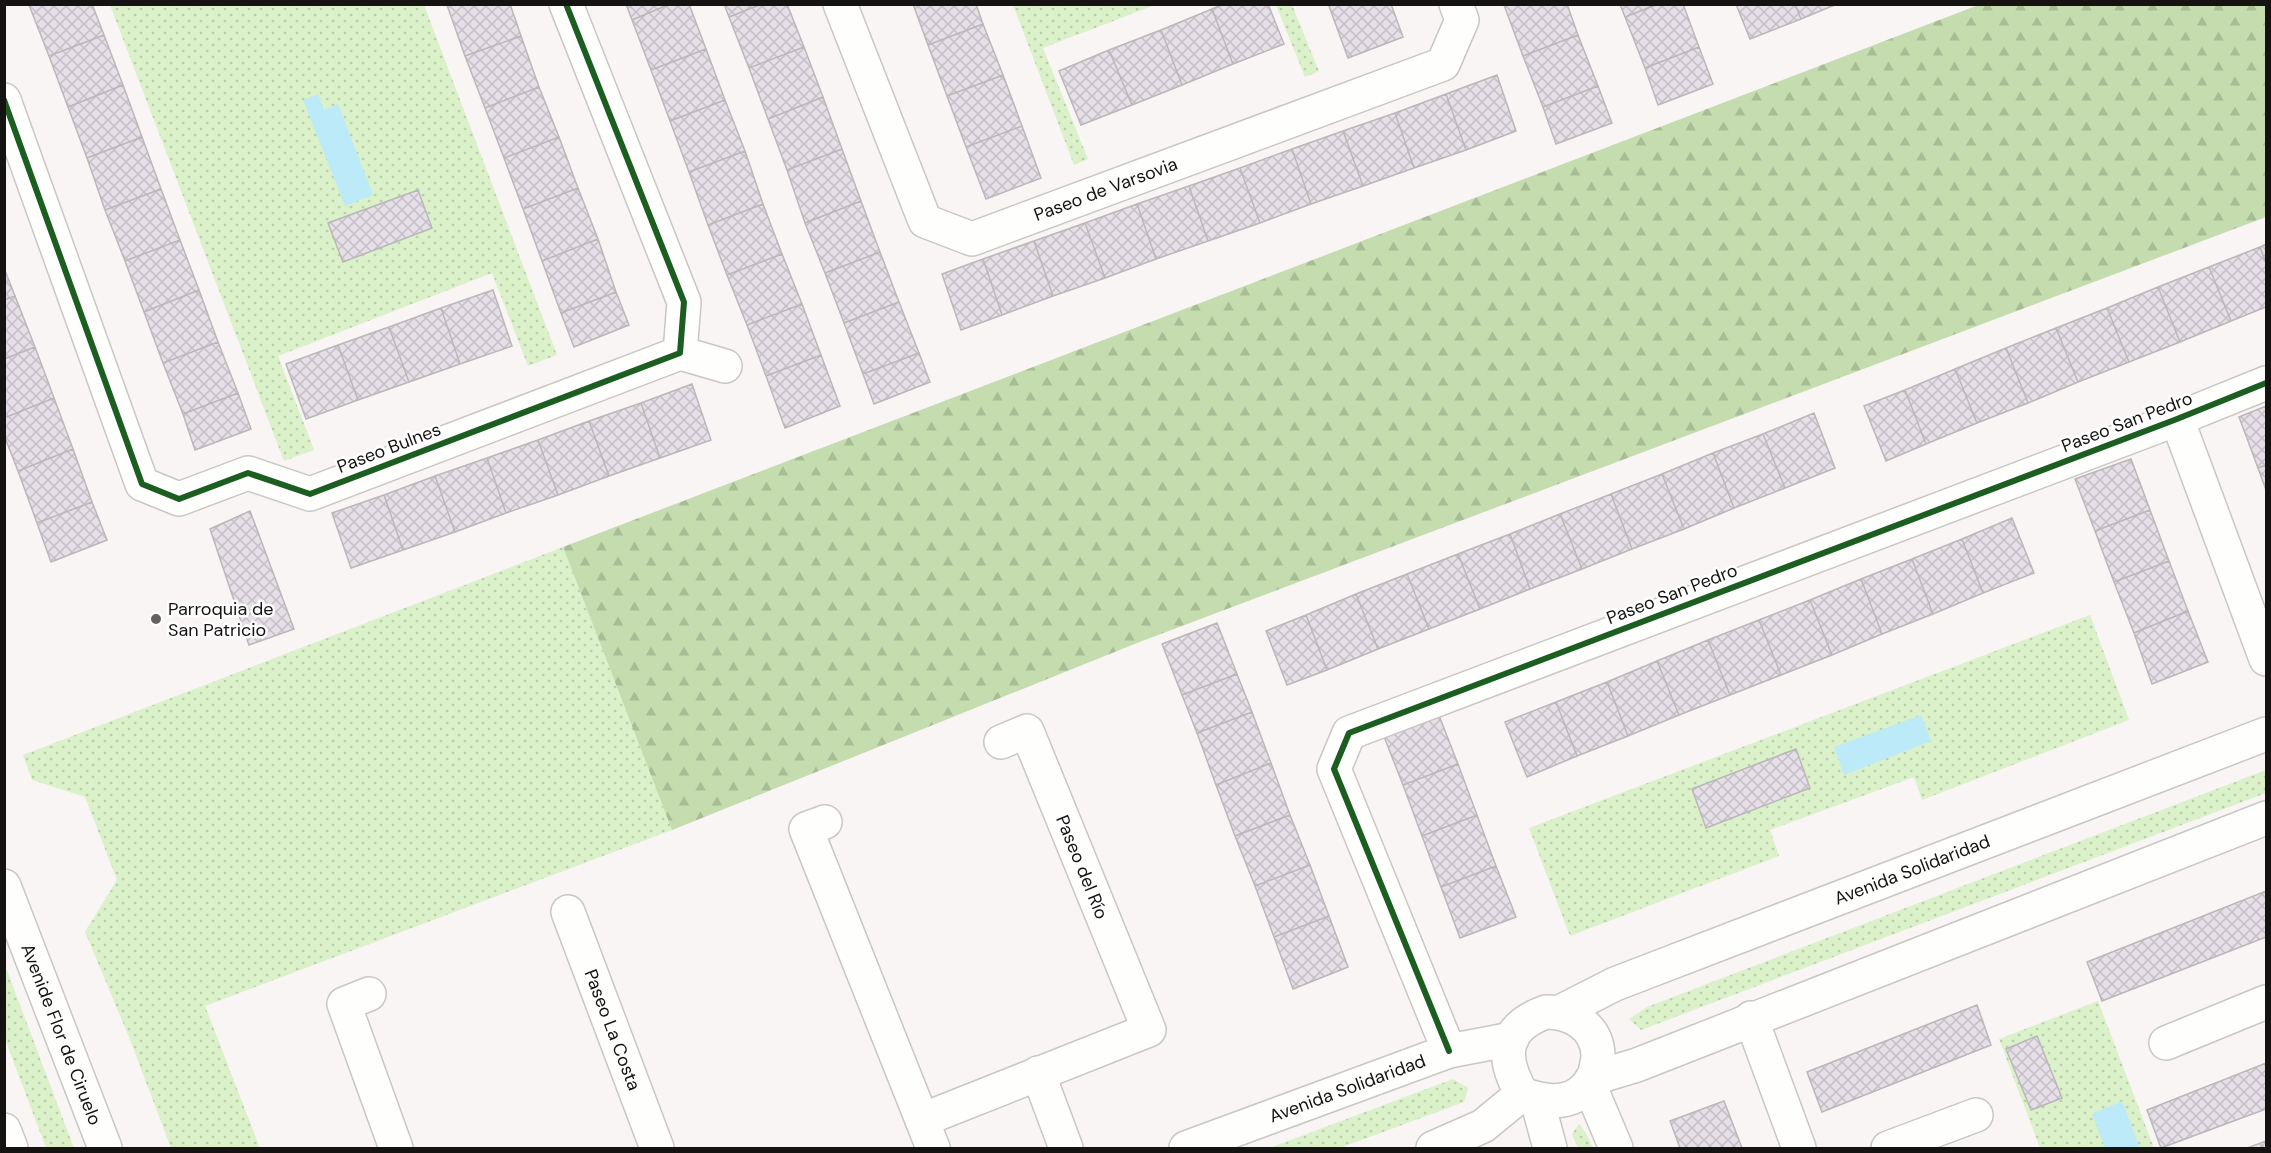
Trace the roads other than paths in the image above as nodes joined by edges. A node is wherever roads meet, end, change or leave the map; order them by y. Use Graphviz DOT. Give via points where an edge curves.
graph roads {
  1 [pos="566,4"];
  2 [pos="840,4"];
  3 [pos="1456,4"];
  4 [pos="4,100"];
  5 [pos="680,354"];
  6 [pos="725,366"];
  7 [pos="2266,383"];
  8 [pos="2177,419"];
  9 [pos="2266,659"];
  10 [pos="2266,734"];
  11 [pos="1001,741"];
  12 [pos="2266,818"];
  13 [pos="825,822"];
  14 [pos="4,885"];
  15 [pos="568,912"];
  16 [pos="369,994"];
  17 [pos="2266,1002"];
  18 [pos="1560,1012"];
  19 [pos="1751,1018"];
  20 [pos="1512,1040"];
  21 [pos="2166,1043"];
  22 [pos="1449,1051"];
  23 [pos="1038,1073"];
  24 [pos="1592,1081"];
  25 [pos="1529,1097"];
  26 [pos="1976,1115"];
  27 [pos="4,1130"];
  28 [pos="927,1135"];
  29 [pos="1064,1141"];
  30 [pos="11,1149"];
  31 [pos="105,1149"];
  32 [pos="396,1149"];
  33 [pos="657,1149"];
  34 [pos="1186,1149"];
  35 [pos="1433,1149"];
  36 [pos="1550,1149"];
  37 [pos="1616,1149"];
  38 [pos="1799,1149"];
  39 [pos="1888,1149"];
  1 -- 5 [label="street" via="684,302"];
  2 -- 3 [label="street, Paseo de Varsovia" via="925,220 972,239 1443,64 1462,20"];
  4 -- 5 [label="street, Paseo Bulnes" via="142,484 178,499 248,473 310,494"];
  5 -- 6 [label="street"];
  7 -- 8 [label="street, Paseo San Pedro"];
  8 -- 9 [label="street, Paseo San Pedro"];
  8 -- 22 [label="street, Paseo San Pedro" via="1349,733 1334,769"];
  10 -- 18 [label="street, Avenida Solidaridad" via="1615,984"];
  11 -- 23 [label="street, Paseo del Río" via="1027,730 1153,1042"];
  12 -- 19 [label="street"];
  13 -- 28 [label="street, Paseo del Río" via="806,829"];
  14 -- 31 [label="street, Avenide Flor de Ciruelo"];
  15 -- 33 [label="street, Paseo La Costa"];
  16 -- 32 [label="street" via="344,1004"];
  17 -- 21 [label="street"];
  18 -- 20 [label="street" via="1531,1018 1519,1027"];
  18 -- 24 [label="street" via="1587,1027 1595,1041 1598,1055"];
  19 -- 24 [label="street"];
  19 -- 38 [label="street"];
  20 -- 22 [label="street, Avenida Solidaridad"];
  20 -- 25 [label="street" via="1509,1068"];
  22 -- 34 [label="street, Avenida Solidaridad"];
  23 -- 28 [label="street, Paseo del Río"];
  23 -- 29 [label="street"];
  24 -- 25 [label="street" via="1566,1101"];
  24 -- 37 [label="street"];
  25 -- 35 [label="street" via="1483,1126"];
  25 -- 36 [label="street"];
  26 -- 39 [label="street"];
  27 -- 30 [label="street"];
}
